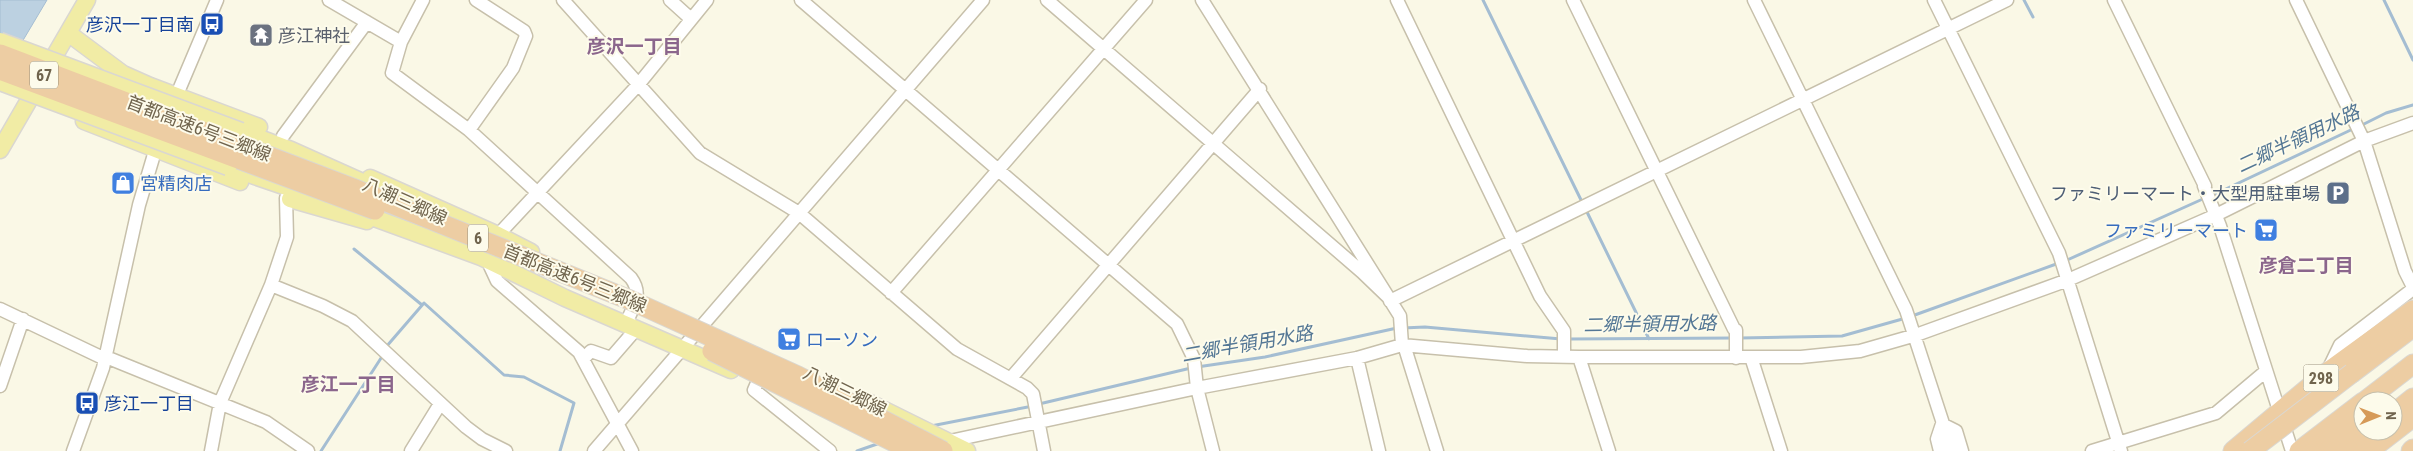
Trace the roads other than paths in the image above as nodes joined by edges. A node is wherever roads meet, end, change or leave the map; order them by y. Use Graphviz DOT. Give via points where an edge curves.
graph roads {
  1 [pos="87,0"];
  2 [pos="217,0"];
  3 [pos="329,0"];
  4 [pos="423,0"];
  5 [pos="476,0"];
  6 [pos="564,0"];
  7 [pos="670,0"];
  8 [pos="706,0"];
  9 [pos="801,0"];
  10 [pos="983,0"];
  11 [pos="1047,0"];
  12 [pos="1146,0"];
  13 [pos="1202,0"];
  14 [pos="1397,0"];
  15 [pos="1573,0"];
  16 [pos="1754,0"];
  17 [pos="1934,0"];
  18 [pos="2007,0"];
  19 [pos="2114,0"];
  20 [pos="2296,0"];
  21 [pos="691,19"];
  22 [pos="367,22"];
  23 [pos="1948,29"];
  24 [pos="68,33"];
  25 [pos="0,42"];
  26 [pos="401,42"];
  27 [pos="1104,49"];
  28 [pos="0,54"];
  29 [pos="0,70"];
  30 [pos="0,82"];
  31 [pos="638,85"];
  32 [pos="1260,90"];
  33 [pos="904,91"];
  34 [pos="176,96"];
  35 [pos="1802,99"];
  36 [pos="29,100"];
  37 [pos="2413,123"];
  38 [pos="469,130"];
  39 [pos="283,136"];
  40 [pos="2364,141"];
  41 [pos="1213,144"];
  42 [pos="0,150"];
  43 [pos="154,150"];
  44 [pos="998,170"];
  45 [pos="1656,171"];
  46 [pos="537,193"];
  47 [pos="286,198"];
  48 [pos="799,213"];
  49 [pos="2216,215"];
  50 [pos="498,235"];
  51 [pos="1513,241"];
  52 [pos="531,252"];
  53 [pos="490,266"];
  54 [pos="1109,266"];
  55 [pos="508,271"];
  56 [pos="2068,280"];
  57 [pos="271,285"];
  58 [pos="2413,288"];
  59 [pos="891,293"];
  60 [pos="638,295"];
  61 [pos="1389,299"];
  62 [pos="0,309"];
  63 [pos="2413,310"];
  64 [pos="23,319"];
  65 [pos="703,324"];
  66 [pos="634,327"];
  67 [pos="2413,327"];
  68 [pos="1916,335"];
  69 [pos="1403,345"];
  70 [pos="682,348"];
  71 [pos="771,356"];
  72 [pos="1564,357"];
  73 [pos="1579,357"];
  74 [pos="1751,357"];
  75 [pos="106,358"];
  76 [pos="584,358"];
  77 [pos="1356,358"];
  78 [pos="1736,358"];
  79 [pos="2413,364"];
  80 [pos="2413,370"];
  81 [pos="2266,371"];
  82 [pos="2325,374"];
  83 [pos="2354,375"];
  84 [pos="1011,378"];
  85 [pos="759,384"];
  86 [pos="0,386"];
  87 [pos="1197,388"];
  88 [pos="2378,391"];
  89 [pos="2392,391"];
  90 [pos="2413,398"];
  91 [pos="220,403"];
  92 [pos="440,404"];
  93 [pos="2403,406"];
  94 [pos="2353,410"];
  95 [pos="2280,413"];
  96 [pos="2413,417"];
  97 [pos="1038,422"];
  98 [pos="618,423"];
  99 [pos="1942,424"];
  100 [pos="2353,426"];
  101 [pos="2359,441"];
  102 [pos="947,446"];
  103 [pos="2120,447"];
  104 [pos="73,451"];
  105 [pos="211,451"];
  106 [pos="308,451"];
  107 [pos="410,451"];
  108 [pos="506,451"];
  109 [pos="594,451"];
  110 [pos="632,451"];
  111 [pos="830,451"];
  112 [pos="893,451"];
  113 [pos="912,451"];
  114 [pos="967,451"];
  115 [pos="1044,451"];
  116 [pos="1213,451"];
  117 [pos="1379,451"];
  118 [pos="1437,451"];
  119 [pos="1609,451"];
  120 [pos="1781,451"];
  121 [pos="1940,451"];
  122 [pos="1952,451"];
  123 [pos="1962,451"];
  124 [pos="2092,451"];
  125 [pos="2233,451"];
  126 [pos="2250,451"];
  127 [pos="2268,451"];
  128 [pos="2292,451"];
  129 [pos="2299,451"];
  130 [pos="2322,451"];
  131 [pos="2346,451"];
  132 [pos="2369,451"];
  1 -- 24 [label="main road, 67"];
  2 -- 34 [label="street"];
  3 -- 22 [label="street"];
  4 -- 26 [label="street"];
  5 -- 38 [label="street" via="524,31 526,36 513,68"];
  6 -- 31 [label="street"];
  7 -- 21 [label="street"];
  8 -- 21 [label="street"];
  9 -- 33 [label="street"];
  10 -- 33 [label="street"];
  11 -- 27 [label="street"];
  12 -- 27 [label="street"];
  13 -- 32 [label="street"];
  14 -- 51 [label="street"];
  15 -- 45 [label="street"];
  16 -- 35 [label="street"];
  17 -- 23 [label="street"];
  18 -- 23 [label="street"];
  19 -- 49 [label="street"];
  20 -- 40 [label="street"];
  21 -- 31 [label="street"];
  22 -- 26 [label="street"];
  22 -- 39 [label="street"];
  23 -- 35 [label="street"];
  23 -- 56 [label="street" via="2059,253"];
  24 -- 34 [label="main road" via="123,74"];
  24 -- 36 [label="main road, 67"];
  25 -- 52 [label="main road, 八潮三郷線, bridge" via="291,150"];
  26 -- 38 [label="street" via="392,73"];
  27 -- 41 [label="street"];
  27 -- 44 [label="street"];
  28 -- 102 [label="highway, 首都高速6号三郷線 / 6, bridge" via="355,189 630,300"];
  29 -- 113 [label="highway, 首都高速6号三郷線 / 6, bridge" via="389,216 552,281 675,333"];
  30 -- 55 [label="main road, 八潮三郷線, bridge" via="445,243"];
  31 -- 46 [label="street"];
  31 -- 48 [label="street" via="700,153"];
  32 -- 41 [label="street"];
  32 -- 61 [label="street"];
  33 -- 44 [label="street"];
  33 -- 48 [label="street"];
  34 -- 39 [label="main road"];
  34 -- 43 [label="street"];
  35 -- 45 [label="street"];
  35 -- 68 [label="street"];
  36 -- 42 [label="main road, 67"];
  36 -- 43 [label="main road"];
  37 -- 40 [label="street"];
  38 -- 46 [label="street"];
  39 -- 50 [label="main road" via="396,191"];
  40 -- 49 [label="street"];
  40 -- 58 [label="street"];
  41 -- 54 [label="street"];
  41 -- 61 [label="street"];
  43 -- 47 [label="main road"];
  43 -- 75 [label="street"];
  44 -- 54 [label="street"];
  44 -- 59 [label="street"];
  45 -- 51 [label="street"];
  45 -- 78 [label="street" via="1735,330"];
  46 -- 50 [label="street"];
  46 -- 60 [label="street" via="631,278 637,286"];
  47 -- 53 [label="main road" via="355,217"];
  47 -- 57 [label="street" via="287,237"];
  48 -- 59 [label="street"];
  48 -- 65 [label="street"];
  49 -- 56 [label="street"];
  49 -- 81 [label="street"];
  50 -- 52 [label="main road"];
  51 -- 61 [label="street"];
  51 -- 72 [label="street" via="1540,296 1564,331"];
  52 -- 60 [label="main road, 八潮三郷線"];
  53 -- 55 [label="main road"];
  53 -- 76 [label="street" via="497,281"];
  54 -- 84 [label="street"];
  54 -- 87 [label="street" via="1177,324 1194,362"];
  55 -- 66 [label="main road, 八潮三郷線"];
  56 -- 68 [label="street"];
  56 -- 103 [label="street"];
  57 -- 91 [label="street"];
  57 -- 92 [label="street" via="323,306 352,322"];
  58 -- 82 [label="street" via="2340,345"];
  59 -- 84 [label="street" via="957,349"];
  60 -- 65 [label="main road, 八潮三郷線"];
  60 -- 66 [label="street" via="628,319"];
  61 -- 69 [label="street" via="1401,320"];
  62 -- 64 [label="street"];
  63 -- 82 [label="highway, 298"];
  64 -- 75 [label="street"];
  64 -- 86 [label="street"];
  65 -- 70 [label="street"];
  65 -- 71 [label="main road, 八潮三郷線"];
  66 -- 70 [label="main road, 八潮三郷線"];
  66 -- 76 [label="street" via="611,358 591,351"];
  67 -- 83 [label="highway"];
  68 -- 74 [label="street" via="1883,346 1834,355"];
  68 -- 99 [label="street"];
  69 -- 72 [label="street"];
  69 -- 77 [label="street"];
  69 -- 118 [label="street"];
  70 -- 85 [label="main road, 八潮三郷線"];
  70 -- 98 [label="street"];
  71 -- 85 [label="street" via="777,366 770,381"];
  71 -- 102 [label="main road, 八潮三郷線" via="908,422"];
  72 -- 73 [label="street"];
  73 -- 78 [label="street"];
  73 -- 119 [label="street"];
  74 -- 78 [label="street"];
  74 -- 120 [label="street"];
  75 -- 91 [label="street"];
  75 -- 104 [label="street"];
  76 -- 98 [label="street"];
  77 -- 87 [label="street"];
  77 -- 117 [label="street"];
  79 -- 88 [label="highway"];
  80 -- 89 [label="highway"];
  81 -- 95 [label="street"];
  81 -- 103 [label="street" via="2216,413"];
  82 -- 95 [label="highway, 298"];
  83 -- 126 [label="highway, bridge"];
  83 -- 127 [label="highway"];
  84 -- 97 [label="street" via="1032,394"];
  85 -- 111 [label="street" via="754,390"];
  85 -- 112 [label="main road, 八潮三郷線"];
  87 -- 97 [label="street"];
  87 -- 116 [label="street"];
  90 -- 93 [label="highway"];
  91 -- 105 [label="street"];
  91 -- 106 [label="street" via="266,422"];
  92 -- 107 [label="street"];
  92 -- 108 [label="street" via="482,439"];
  94 -- 129 [label="highway"];
  95 -- 125 [label="highway, 298"];
  95 -- 128 [label="street"];
  96 -- 132 [label="highway"];
  97 -- 102 [label="street"];
  97 -- 115 [label="street"];
  98 -- 109 [label="street"];
  98 -- 110 [label="street"];
  99 -- 121 [label="street" via="1937,439"];
  99 -- 122 [label="street"];
  99 -- 123 [label="street" via="1956,431"];
  100 -- 130 [label="highway"];
  101 -- 131 [label="highway"];
  102 -- 113 [label="street"];
  102 -- 114 [label="main road, 八潮三郷線"];
  103 -- 124 [label="street"];
}
